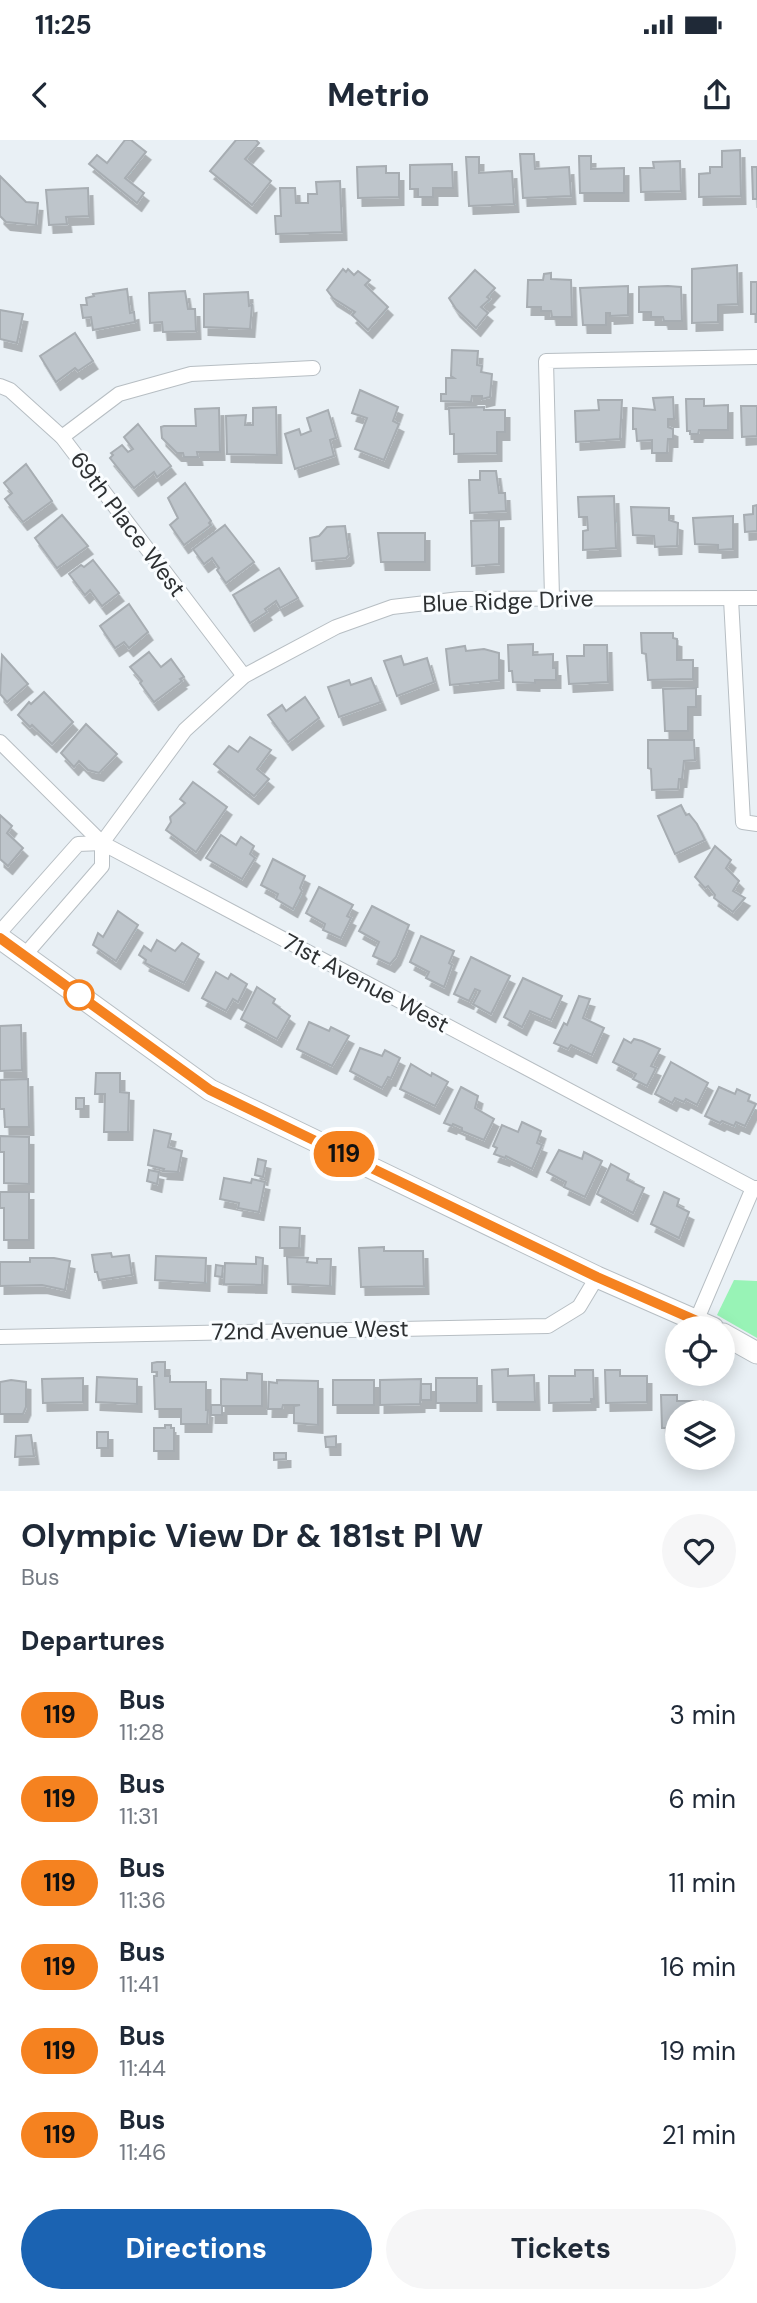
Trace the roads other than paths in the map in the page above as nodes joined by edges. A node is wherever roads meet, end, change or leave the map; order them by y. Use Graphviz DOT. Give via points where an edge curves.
graph roads {
  1 [pos="757,357"];
  2 [pos="313,368"];
  3 [pos="0,386"];
  4 [pos="62,437"];
  5 [pos="552,597"];
  6 [pos="757,598"];
  7 [pos="731,599"];
  8 [pos="244,676"];
  9 [pos="0,742"];
  10 [pos="750,823"];
  11 [pos="102,843"];
  12 [pos="0,932"];
  13 [pos="0,938"];
  14 [pos="24,956"];
  15 [pos="755,1188"];
  16 [pos="597,1277"];
  17 [pos="687,1316"];
  18 [pos="708,1316"];
  19 [pos="0,1337"];
  20 [pos="735,1341"];
  21 [pos="757,1353"];
  1 -- 5 [label="street" via="546,361"];
  2 -- 4 [label="street" via="179,377 119,394"];
  3 -- 4 [label="street, 69th Place West"];
  4 -- 8 [label="street, 69th Place West"];
  5 -- 7 [label="street, Blue Ridge Drive"];
  5 -- 8 [label="street, Blue Ridge Drive" via="460,599 392,607 336,627"];
  6 -- 7 [label="street, Blue Ridge Drive"];
  7 -- 10 [label="street"];
  8 -- 11 [label="street, Blue Ridge Drive" via="185,730"];
  9 -- 11 [label="street, 71st Avenue West"];
  11 -- 12 [label="street" via="78,844"];
  11 -- 14 [label="street, Blue Ridge Drive" via="102,866"];
  11 -- 15 [label="street, 71st Avenue West"];
  13 -- 14 [label="main road"];
  14 -- 16 [label="main road" via="210,1090"];
  15 -- 18 [label="street"];
  16 -- 17 [label="main road"];
  16 -- 19 [label="street, 72nd Avenue West" via="579,1307 548,1326"];
  20 -- 21 [label="main road"];
}
